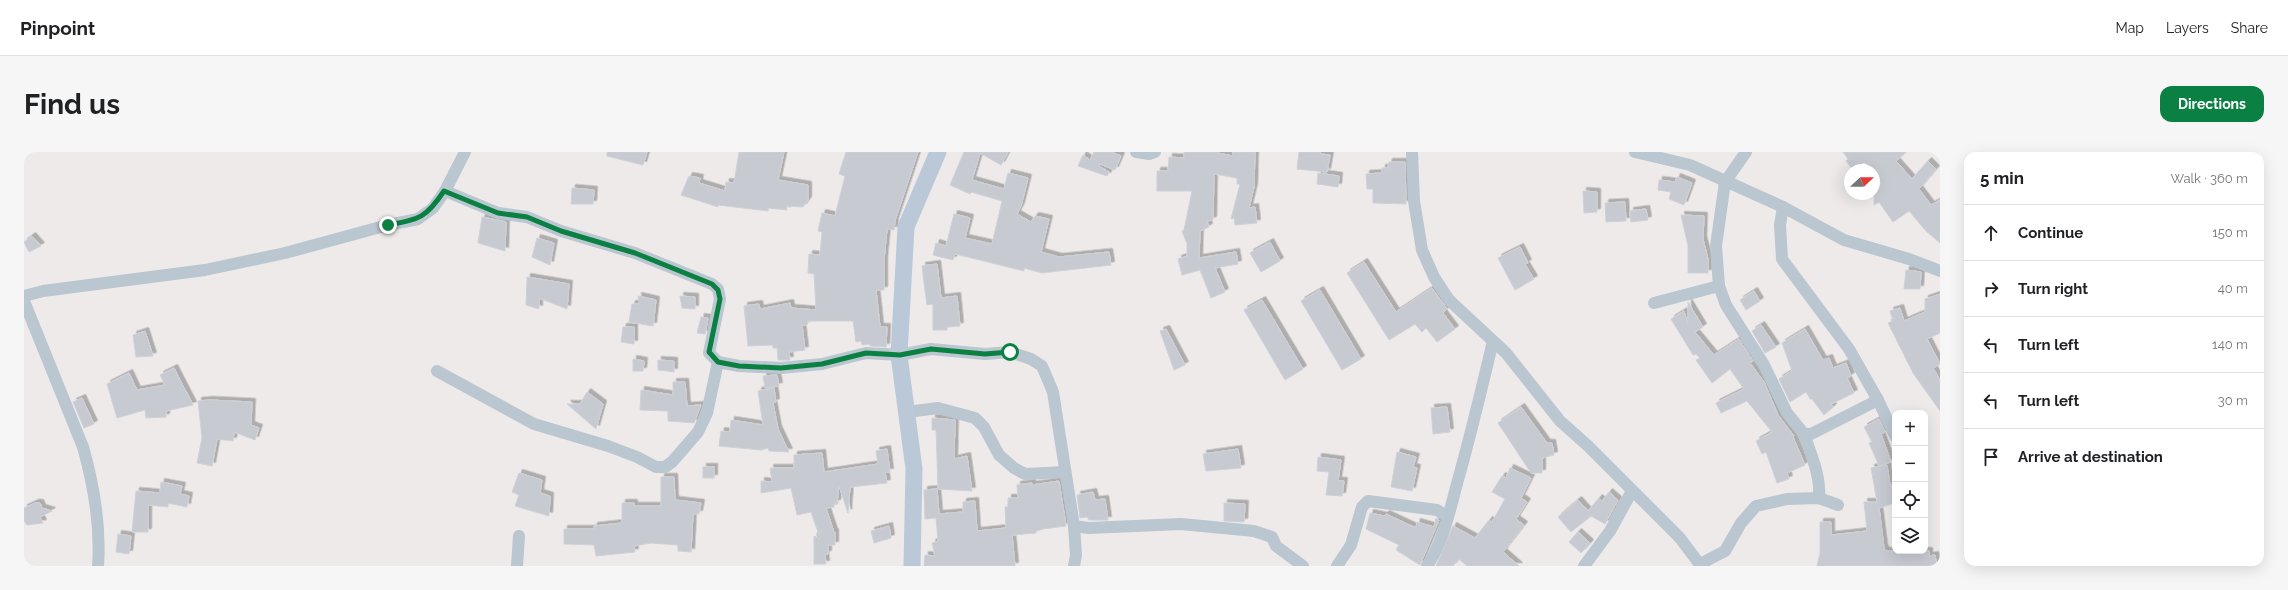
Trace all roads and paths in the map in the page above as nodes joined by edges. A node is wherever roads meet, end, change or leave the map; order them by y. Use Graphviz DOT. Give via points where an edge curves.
graph roads {
  1 [pos="465,152"];
  2 [pos="938,152"];
  3 [pos="1136,152"];
  4 [pos="1155,152"];
  5 [pos="1412,152"];
  6 [pos="1635,152"];
  7 [pos="1746,152"];
  8 [pos="1725,182"];
  9 [pos="444,191"];
  10 [pos="1784,207"];
  11 [pos="1940,271"];
  12 [pos="1719,286"];
  13 [pos="24,296"];
  14 [pos="24,301"];
  15 [pos="1654,303"];
  16 [pos="1493,341"];
  17 [pos="900,355"];
  18 [pos="718,362"];
  19 [pos="437,371"];
  20 [pos="1878,400"];
  21 [pos="906,412"];
  22 [pos="1892,430"];
  23 [pos="1804,434"];
  24 [pos="1065,472"];
  25 [pos="1632,491"];
  26 [pos="1819,498"];
  27 [pos="1838,505"];
  28 [pos="1448,517"];
  29 [pos="1074,526"];
  30 [pos="519,536"];
  31 [pos="1701,565"];
  32 [pos="98,566"];
  33 [pos="517,566"];
  34 [pos="912,566"];
  35 [pos="1074,566"];
  36 [pos="1303,566"];
  37 [pos="1337,566"];
  38 [pos="1427,566"];
  39 [pos="1584,566"];
  1 -- 9 [label="street"];
  2 -- 17 [label="main road" via="906,227"];
  3 -- 4 [label="street"];
  5 -- 16 [label="street" via="1417,226 1422,250 1434,277 1449,300"];
  6 -- 8 [label="street" via="1690,164"];
  7 -- 8 [label="street"];
  8 -- 10 [label="street"];
  8 -- 12 [label="street" via="1716,246"];
  9 -- 13 [label="street" via="432,208 418,219 285,253 205,270 43,291"];
  9 -- 18 [label="street" via="498,213 527,217 561,231 635,253 712,284 718,290 720,299 709,352"];
  10 -- 11 [label="street" via="1844,240 1909,258"];
  10 -- 20 [label="street" via="1780,242 1780,254 1784,265 1836,330"];
  12 -- 15 [label="street"];
  12 -- 23 [label="street" via="1726,305 1764,365 1787,413"];
  14 -- 32 [label="street" via="78,434 89,469 100,537"];
  16 -- 25 [label="street" via="1560,421"];
  16 -- 28 [label="street"];
  17 -- 18 [label="street" via="866,353 822,364 781,368"];
  17 -- 21 [label="main road"];
  17 -- 24 [label="street" via="931,349 985,354 1010,352 1031,359 1042,366 1052,392"];
  18 -- 19 [label="street" via="707,413 698,432 665,467 656,467 608,446 534,424"];
  20 -- 22 [label="street"];
  20 -- 23 [label="street" via="1811,434"];
  21 -- 24 [label="street" via="938,408 975,418 984,427 999,455 1014,468 1025,474"];
  21 -- 34 [label="main road" via="914,469"];
  23 -- 26 [label="street" via="1817,472"];
  24 -- 29 [label="street"];
  25 -- 31 [label="street" via="1680,538"];
  25 -- 39 [label="street" via="1610,531"];
  26 -- 27 [label="street"];
  26 -- 31 [label="street" via="1787,499 1756,506 1741,523 1725,551"];
  28 -- 37 [label="street" via="1437,510 1368,501 1362,507 1351,546"];
  28 -- 38 [label="street"];
  29 -- 35 [label="street"];
  29 -- 36 [label="street" via="1089,528 1181,524 1254,531 1272,536 1276,546"];
  30 -- 33 [label="street"];
}
